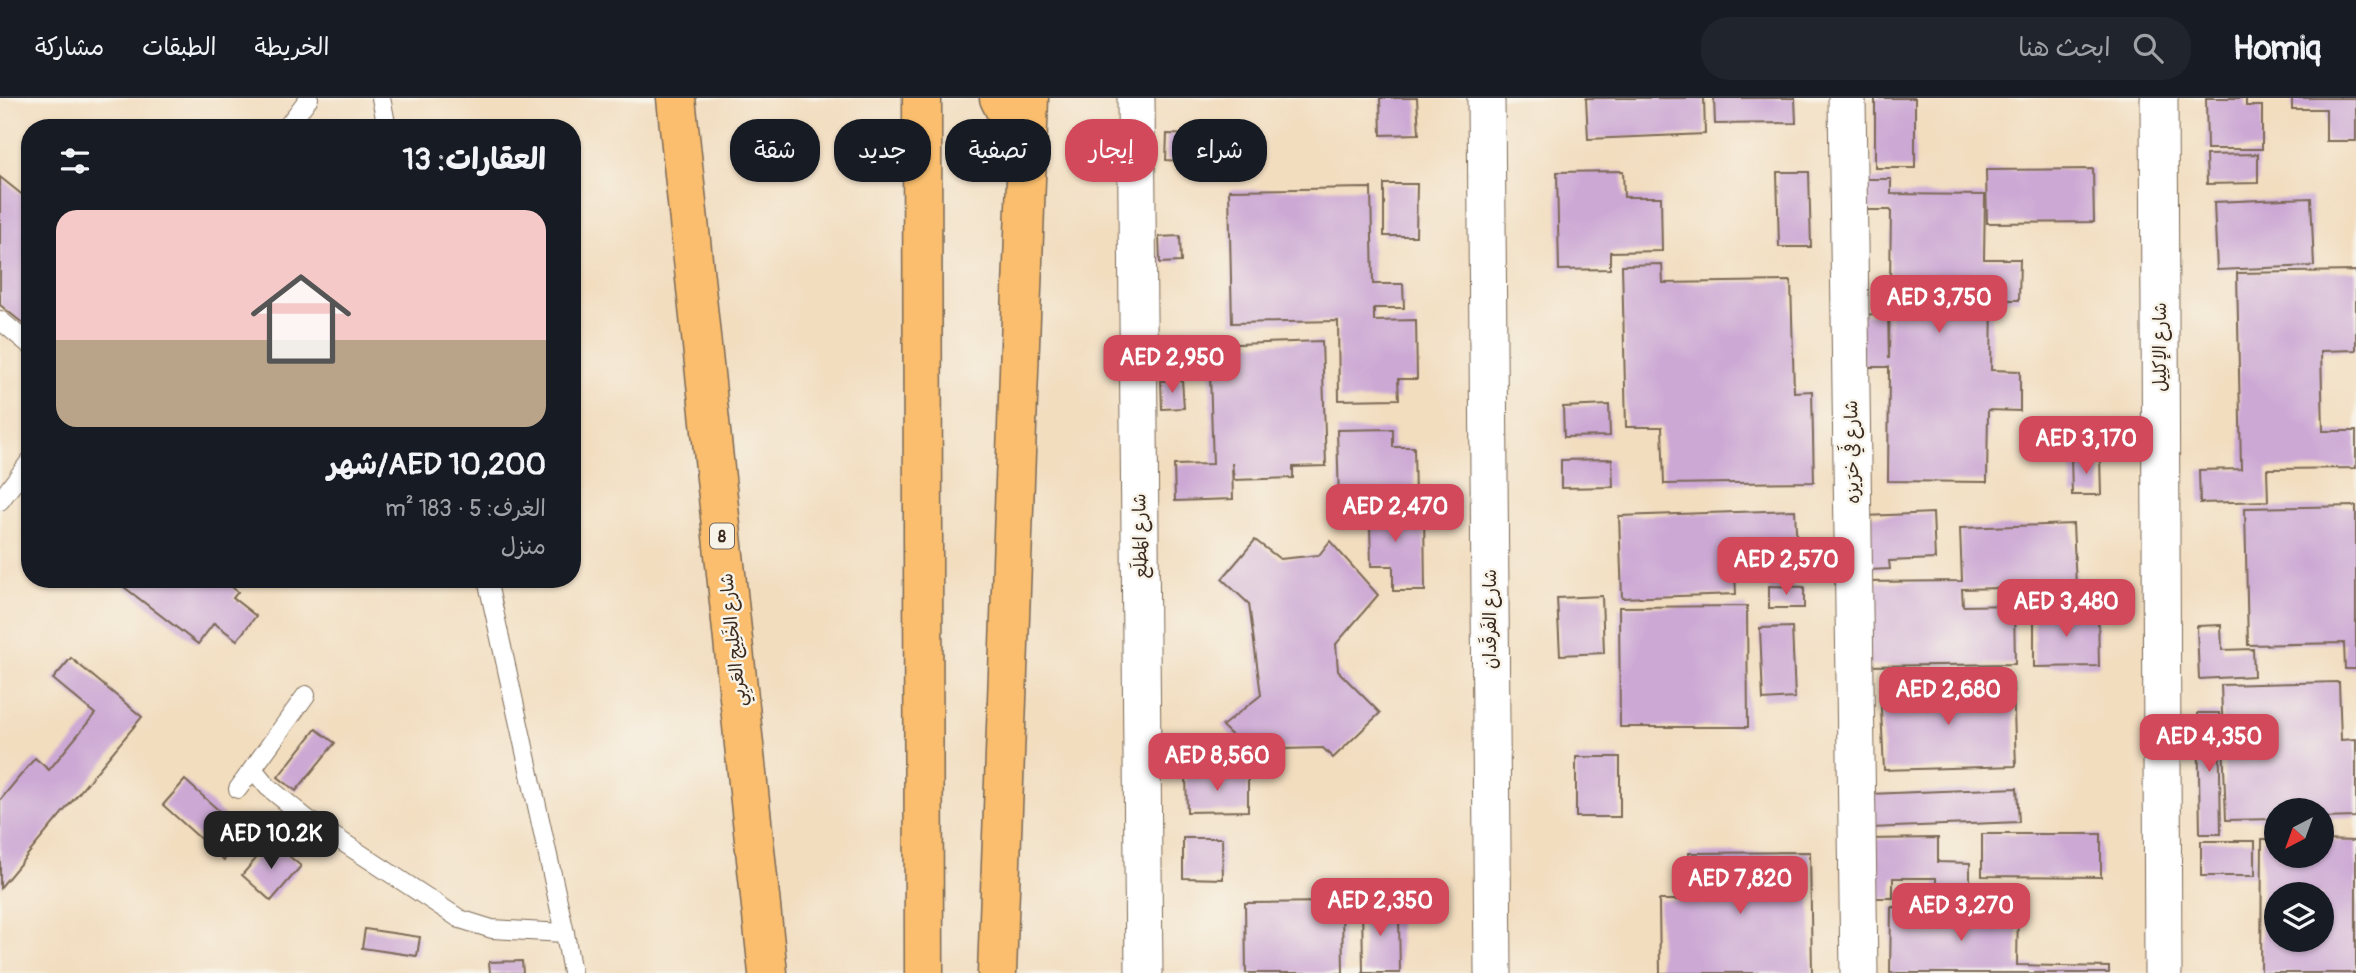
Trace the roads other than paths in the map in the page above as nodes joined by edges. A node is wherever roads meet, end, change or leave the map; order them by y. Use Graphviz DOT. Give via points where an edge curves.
graph roads {
  1 [pos="309,98"];
  2 [pos="381,98"];
  3 [pos="676,98"];
  4 [pos="922,98"];
  5 [pos="999,98"];
  6 [pos="1029,98"];
  7 [pos="1136,98"];
  8 [pos="1486,98"];
  9 [pos="1847,98"];
  10 [pos="2159,98"];
  11 [pos="293,119"];
  12 [pos="385,119"];
  13 [pos="1011,119"];
  14 [pos="1028,119"];
  15 [pos="1026,182"];
  16 [pos="0,320"];
  17 [pos="21,338"];
  18 [pos="21,473"];
  19 [pos="0,501"];
  20 [pos="489,588"];
  21 [pos="306,695"];
  22 [pos="253,769"];
  23 [pos="238,789"];
  24 [pos="565,933"];
  25 [pos="572,973"];
  26 [pos="768,973"];
  27 [pos="924,973"];
  28 [pos="997,973"];
  29 [pos="1144,973"];
  30 [pos="1493,973"];
  31 [pos="1859,973"];
  32 [pos="2163,973"];
  1 -- 11 [label="lane"];
  2 -- 12 [label="lane"];
  3 -- 26 [label="highway, شارع الخَلِيج العَربِي / 8"];
  4 -- 27 [label="highway"];
  5 -- 13 [label="highway"];
  6 -- 14 [label="highway"];
  7 -- 29 [label="street, شارع المَطلَع"];
  8 -- 30 [label="street, شارع الفَرقَدان"];
  9 -- 31 [label="street, شارع فَي خرَيزه"];
  10 -- 32 [label="street, شارع الإكلِيل"];
  15 -- 28 [label="highway"];
  16 -- 17 [label="lane"];
  18 -- 19 [label="lane"];
  20 -- 24 [label="lane"];
  21 -- 22 [label="lane"];
  22 -- 23 [label="lane"];
  22 -- 24 [label="lane" via="306,818 460,919 492,929"];
  24 -- 25 [label="lane"];
}
